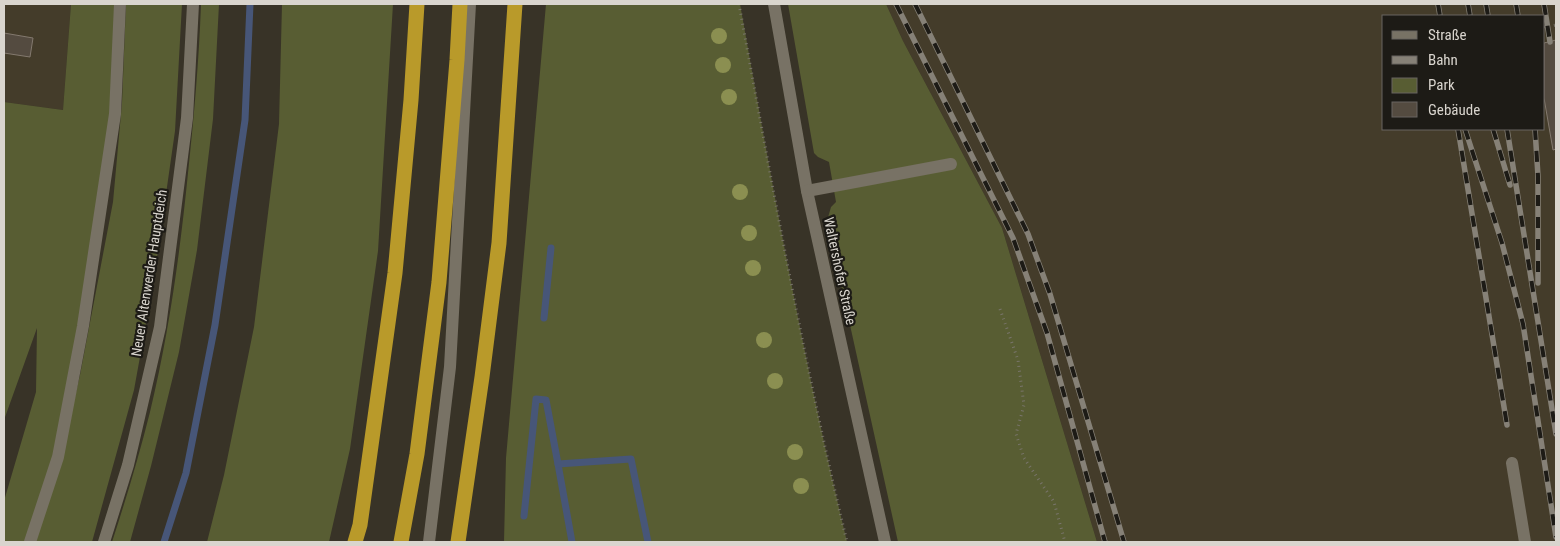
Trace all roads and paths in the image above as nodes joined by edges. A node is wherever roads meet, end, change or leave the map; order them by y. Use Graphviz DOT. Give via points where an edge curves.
graph roads {
  1 [pos="120,4"];
  2 [pos="193,4"];
  3 [pos="417,4"];
  4 [pos="460,4"];
  5 [pos="470,4"];
  6 [pos="515,4"];
  7 [pos="739,4"];
  8 [pos="774,4"];
  9 [pos="951,164"];
  10 [pos="807,191"];
  11 [pos="1000,309"];
  12 [pos="1512,463"];
  13 [pos="30,542"];
  14 [pos="104,542"];
  15 [pos="355,542"];
  16 [pos="401,542"];
  17 [pos="429,542"];
  18 [pos="458,542"];
  19 [pos="847,542"];
  20 [pos="885,542"];
  21 [pos="1066,542"];
  22 [pos="1525,542"];
  1 -- 13 [label="street" via="115,114 83,326 58,458"];
  2 -- 14 [label="street, Neuer Altenwerder Hauptdeich" via="187,118 160,327 128,465"];
  3 -- 15 [label="highway" via="395,273"];
  4 -- 16 [label="highway" via="439,282 417,454"];
  5 -- 17 [label="street" via="450,367"];
  6 -- 18 [label="highway" via="499,243"];
  7 -- 19 [label="path" via="812,388"];
  8 -- 10 [label="street, Waltershofer Straße"];
  9 -- 10 [label="street"];
  10 -- 20 [label="street, Waltershofer Straße"];
  11 -- 21 [label="path" via="1018,360 1022,387 1024,405 1016,434 1024,458 1054,502"];
  12 -- 22 [label="street"];
}
